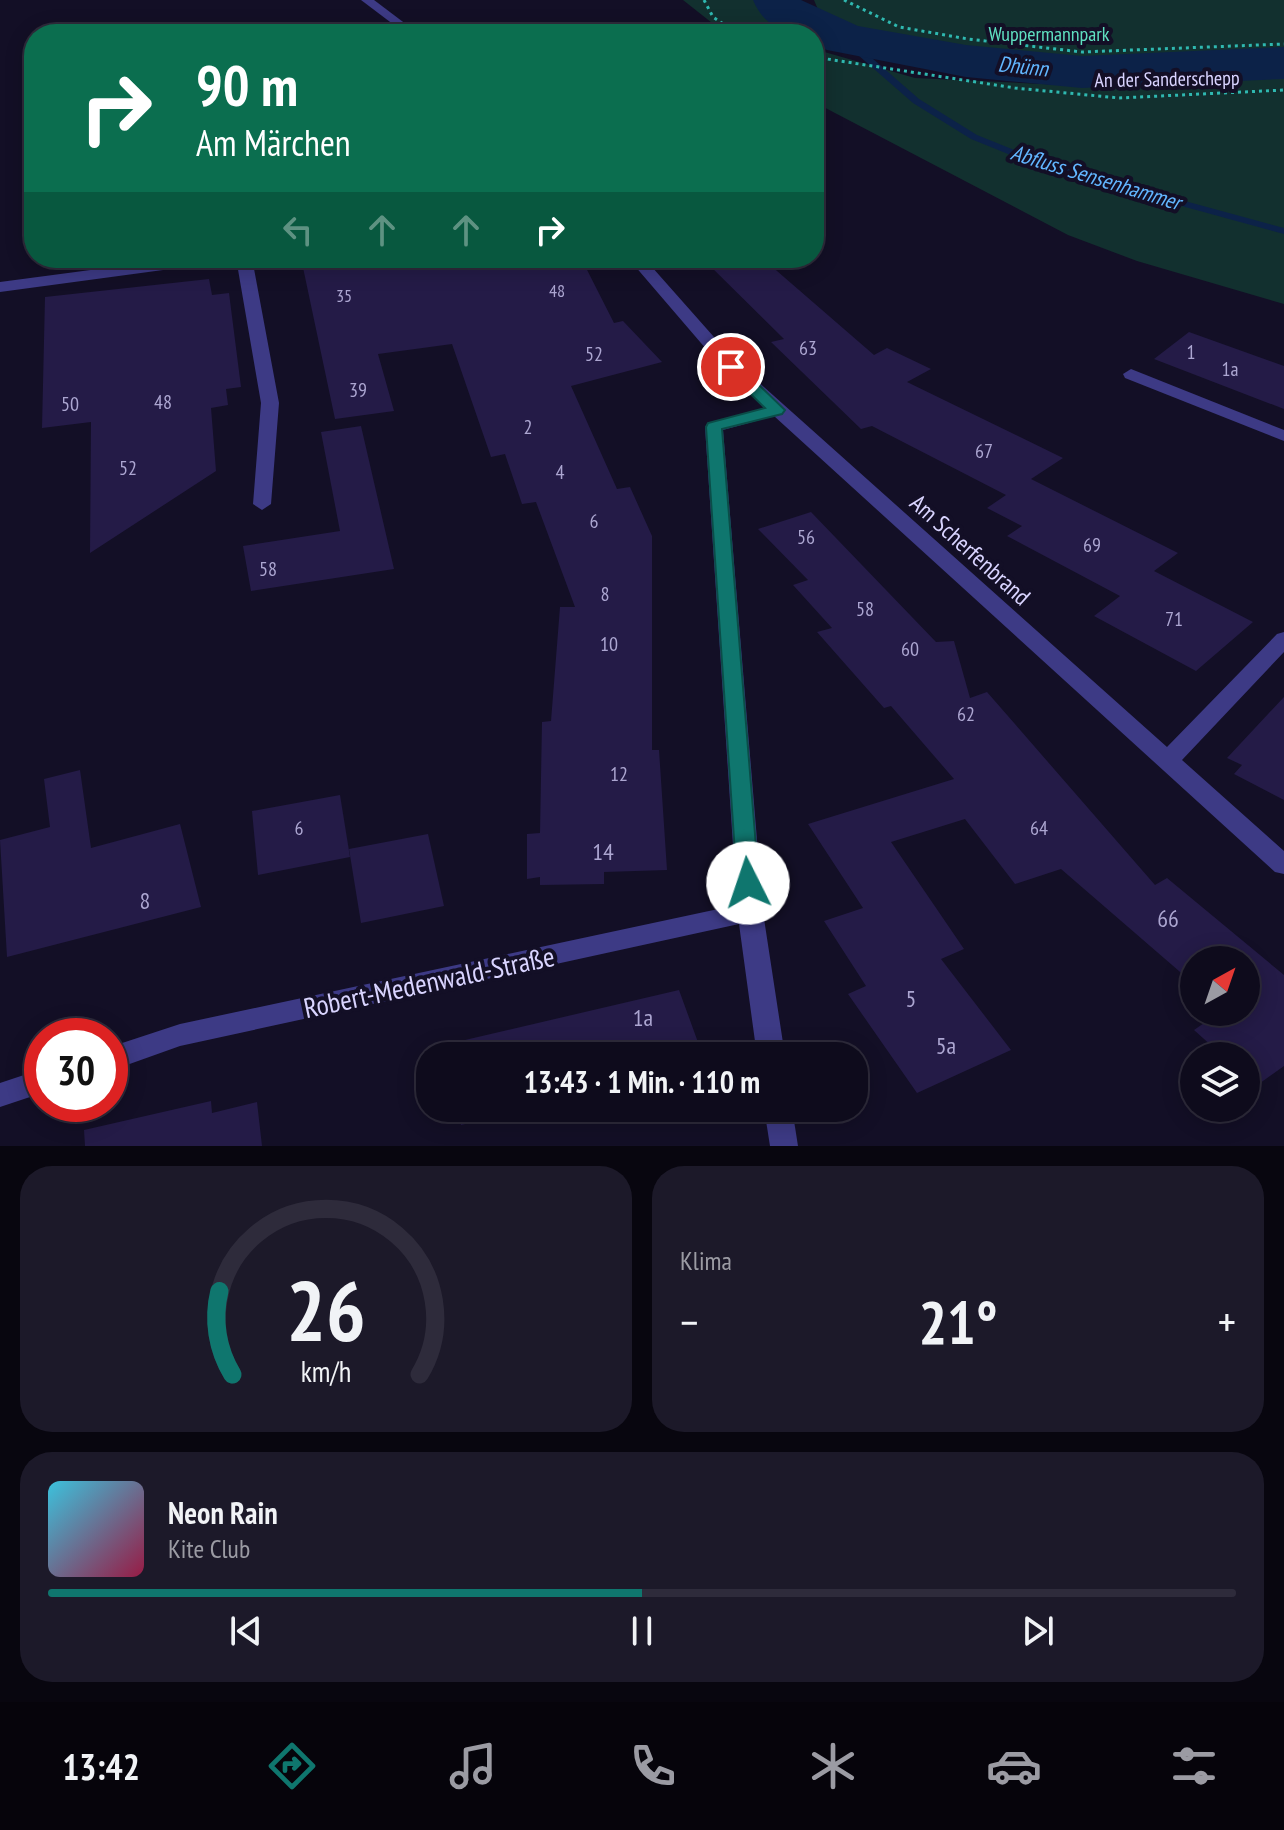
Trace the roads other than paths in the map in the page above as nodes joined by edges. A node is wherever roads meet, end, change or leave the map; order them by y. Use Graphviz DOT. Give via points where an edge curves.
graph roads {
  1 [pos="367,0"];
  2 [pos="399,24"];
  3 [pos="141,268"];
  4 [pos="246,268"];
  5 [pos="645,268"];
  6 [pos="0,287"];
  7 [pos="1131,374"];
  8 [pos="777,410"];
  9 [pos="1284,436"];
  10 [pos="262,504"];
  11 [pos="1284,639"];
  12 [pos="1166,762"];
  13 [pos="1284,865"];
  14 [pos="750,912"];
  15 [pos="769,1042"];
  16 [pos="128,1053"];
  17 [pos="24,1087"];
  18 [pos="0,1095"];
  19 [pos="780,1122"];
  20 [pos="784,1146"];
  1 -- 2 [label="street"];
  3 -- 6 [label="street"];
  4 -- 10 [label="street" via="270,403"];
  5 -- 8 [label="street, Am Scherfenbrand" via="731,367"];
  7 -- 9 [label="street"];
  8 -- 12 [label="street, Am Scherfenbrand"];
  8 -- 14 [label="street" via="714,427"];
  11 -- 12 [label="street"];
  12 -- 13 [label="street, Am Scherfenbrand"];
  14 -- 15 [label="street"];
  14 -- 16 [label="street, Robert-Medenwald-Straße" via="180,1035"];
  17 -- 18 [label="street"];
  19 -- 20 [label="street"];
}
